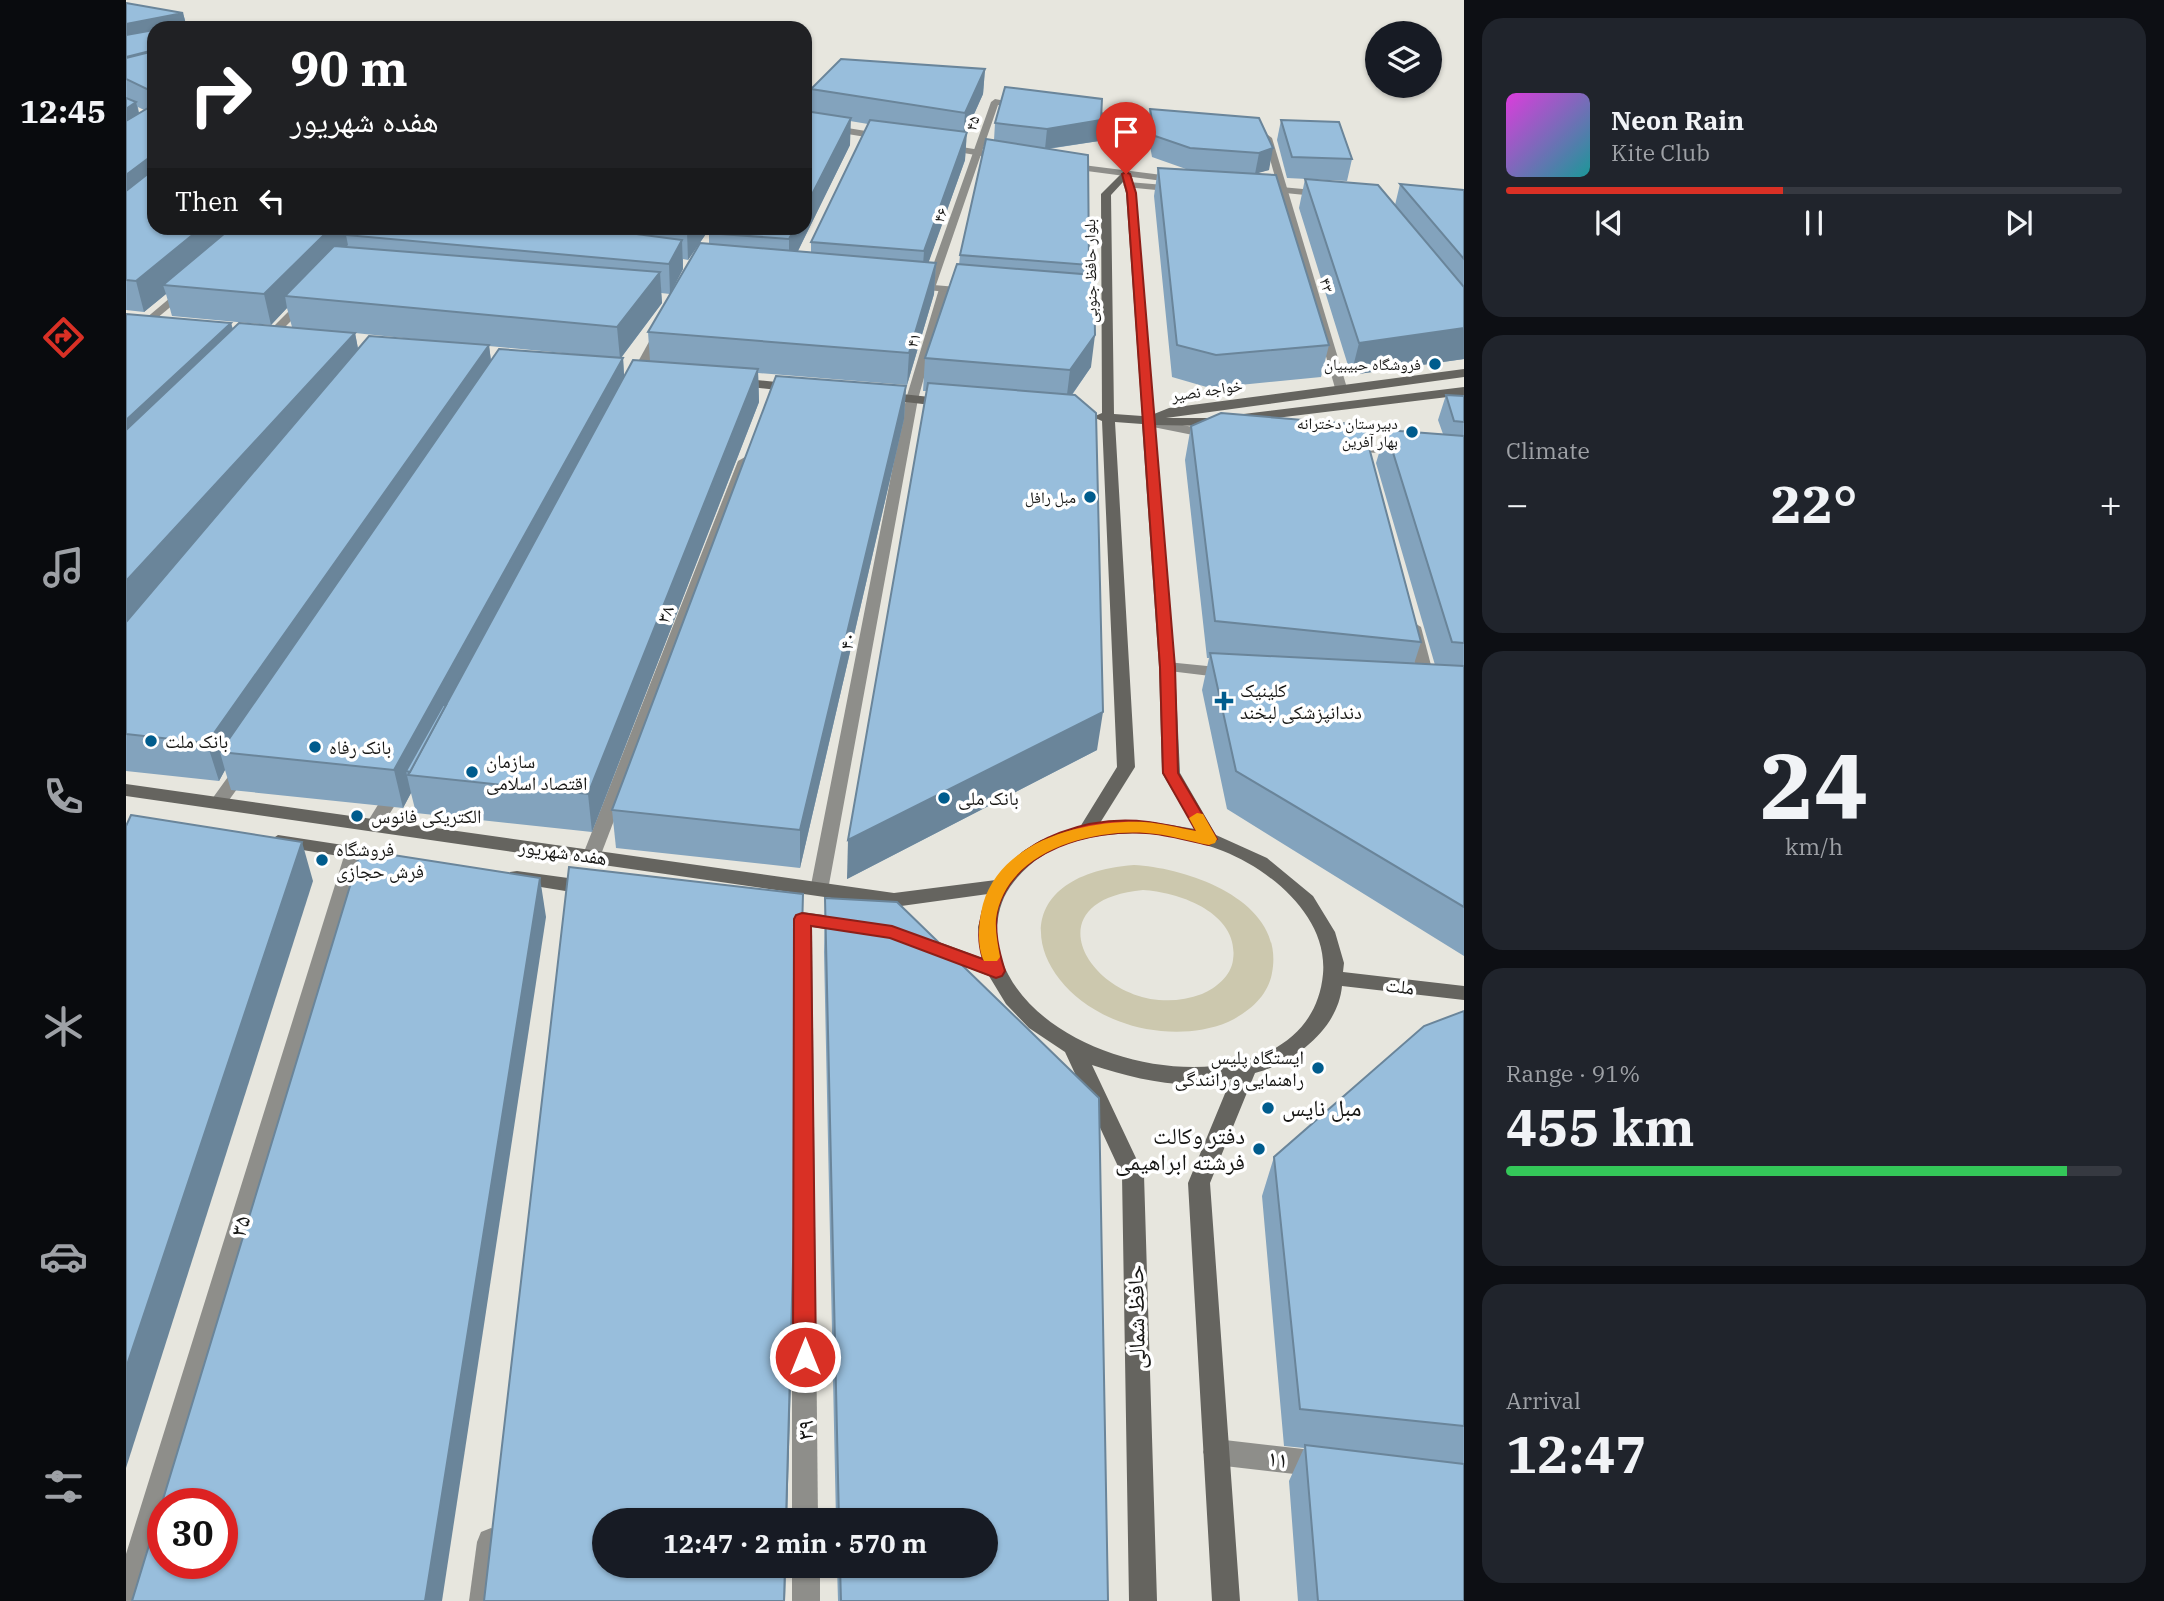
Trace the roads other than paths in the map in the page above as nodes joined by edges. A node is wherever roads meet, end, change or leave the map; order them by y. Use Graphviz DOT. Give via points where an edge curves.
graph roads {
  1 [pos="1034,107"];
  2 [pos="1060,110"];
  3 [pos="812,125"];
  4 [pos="868,134"];
  5 [pos="893,138"];
  6 [pos="1268,138"];
  7 [pos="930,145"];
  8 [pos="862,146"];
  9 [pos="979,153"];
  10 [pos="1019,159"];
  11 [pos="1059,164"];
  12 [pos="1127,180"];
  13 [pos="1192,186"];
  14 [pos="1245,190"];
  15 [pos="1284,194"];
  16 [pos="1337,199"];
  17 [pos="198,281"];
  18 [pos="903,286"];
  19 [pos="930,288"];
  20 [pos="943,289"];
  21 [pos="985,292"];
  22 [pos="309,297"];
  23 [pos="126,323"];
  24 [pos="664,324"];
  25 [pos="146,325"];
  26 [pos="160,326"];
  27 [pos="126,341"];
  28 [pos="251,355"];
  29 [pos="1464,373"];
  30 [pos="720,380"];
  31 [pos="1341,388"];
  32 [pos="815,390"];
  33 [pos="1464,391"];
  34 [pos="871,395"];
  35 [pos="624,396"];
  36 [pos="912,399"];
  37 [pos="964,404"];
  38 [pos="1198,408"];
  39 [pos="1082,415"];
  40 [pos="1108,418"];
  41 [pos="1147,422"];
  42 [pos="1210,422"];
  43 [pos="1232,437"];
  44 [pos="1337,446"];
  45 [pos="749,449"];
  46 [pos="1414,452"];
  47 [pos="1408,610"];
  48 [pos="1167,667"];
  49 [pos="1248,675"];
  50 [pos="1430,691"];
  51 [pos="250,758"];
  52 [pos="402,778"];
  53 [pos="126,790"];
  54 [pos="218,803"];
  55 [pos="374,825"];
  56 [pos="1086,832"];
  57 [pos="260,839"];
  58 [pos="1209,839"];
  59 [pos="354,853"];
  60 [pos="591,857"];
  61 [pos="394,859"];
  62 [pos="501,875"];
  63 [pos="1000,886"];
  64 [pos="819,890"];
  65 [pos="609,891"];
  66 [pos="761,913"];
  67 [pos="802,919"];
  68 [pos="867,928"];
  69 [pos="918,942"];
  70 [pos="996,971"];
  71 [pos="1335,978"];
  72 [pos="1464,993"];
  73 [pos="1073,1047"];
  74 [pos="1246,1069"];
  75 [pos="1216,1452"];
  76 [pos="1340,1466"];
  77 [pos="805,1508"];
  78 [pos="495,1518"];
  79 [pos="806,1578"];
  80 [pos="126,1598"];
  81 [pos="483,1601"];
  82 [pos="806,1601"];
  83 [pos="1143,1601"];
  84 [pos="1226,1601"];
  1 -- 9 [label="street, ۴۵" via="995,102"];
  2 -- 12 [label="street" via="1126,118"];
  3 -- 4 [label="street"];
  4 -- 5 [label="street"];
  4 -- 8 [label="street"];
  6 -- 15 [label="street, ۴۳"];
  7 -- 9 [label="street"];
  9 -- 10 [label="street"];
  9 -- 19 [label="street, ۴۶"];
  11 -- 12 [label="street"];
  12 -- 13 [label="street"];
  12 -- 40 [label="main road, بلوار حافظ جنوبی" via="1106,194 1102,301"];
  12 -- 41 [label="main road"];
  14 -- 15 [label="street"];
  15 -- 16 [label="street"];
  15 -- 31 [label="street, ۴۳"];
  17 -- 25 [label="street"];
  18 -- 19 [label="street"];
  19 -- 20 [label="street"];
  20 -- 21 [label="street"];
  20 -- 36 [label="street, ۴۱"];
  22 -- 28 [label="street"];
  23 -- 25 [label="main road"];
  24 -- 35 [label="street"];
  25 -- 26 [label="main road"];
  25 -- 27 [label="street"];
  29 -- 31 [label="main road, خواجه نصیر"];
  30 -- 32 [label="main road" via="771,392"];
  31 -- 38 [label="main road, خواجه نصیر"];
  33 -- 42 [label="main road, خواجه نصیر"];
  34 -- 36 [label="main road"];
  36 -- 37 [label="main road"];
  36 -- 64 [label="street, ۴۰"];
  38 -- 41 [label="main road, خواجه نصیر" via="1169,412"];
  38 -- 42 [label="main road"];
  39 -- 40 [label="main road"];
  40 -- 41 [label="main road"];
  40 -- 56 [label="main road, بلوار حافظ جنوبی" via="1126,767"];
  41 -- 42 [label="main road, خواجه نصیر"];
  41 -- 43 [label="street"];
  41 -- 48 [label="main road"];
  44 -- 46 [label="street" via="1365,455"];
  45 -- 60 [label="street, ۳۸"];
  47 -- 50 [label="street"];
  48 -- 49 [label="street"];
  48 -- 58 [label="main road" via="1171,773"];
  51 -- 54 [label="street"];
  52 -- 55 [label="street"];
  53 -- 54 [label="main road, هفده شهریور"];
  54 -- 55 [label="main road, هفده شهریور"];
  55 -- 60 [label="main road, هفده شهریور"];
  56 -- 58 [label="main road" via="1146,827"];
  56 -- 63 [label="main road" via="1034,852"];
  57 -- 59 [label="main road"];
  58 -- 71 [label="main road" via="1260,862 1301,895 1328,935"];
  59 -- 61 [label="main road"];
  59 -- 80 [label="street, ۳۵"];
  60 -- 64 [label="main road, هفده شهریور"];
  62 -- 65 [label="main road, هفده شهریور" via="580,898"];
  63 -- 64 [label="main road, هفده شهریور" via="894,900"];
  63 -- 70 [label="main road" via="990,908 987,933"];
  66 -- 67 [label="main road"];
  67 -- 68 [label="main road"];
  67 -- 77 [label="street, ۳۹"];
  69 -- 70 [label="main road"];
  70 -- 73 [label="main road" via="1026,1012"];
  71 -- 72 [label="main road, ملت"];
  71 -- 74 [label="main road" via="1329,1004 1310,1033 1279,1056"];
  73 -- 74 [label="main road" via="1146,1072 1198,1076"];
  73 -- 83 [label="main road, حافظ شمالی" via="1133,1175"];
  74 -- 75 [label="main road" via="1199,1183"];
  75 -- 76 [label="street, ۱۱"];
  75 -- 84 [label="main road"];
  78 -- 81 [label="street"];
  79 -- 82 [label="street"];
}
